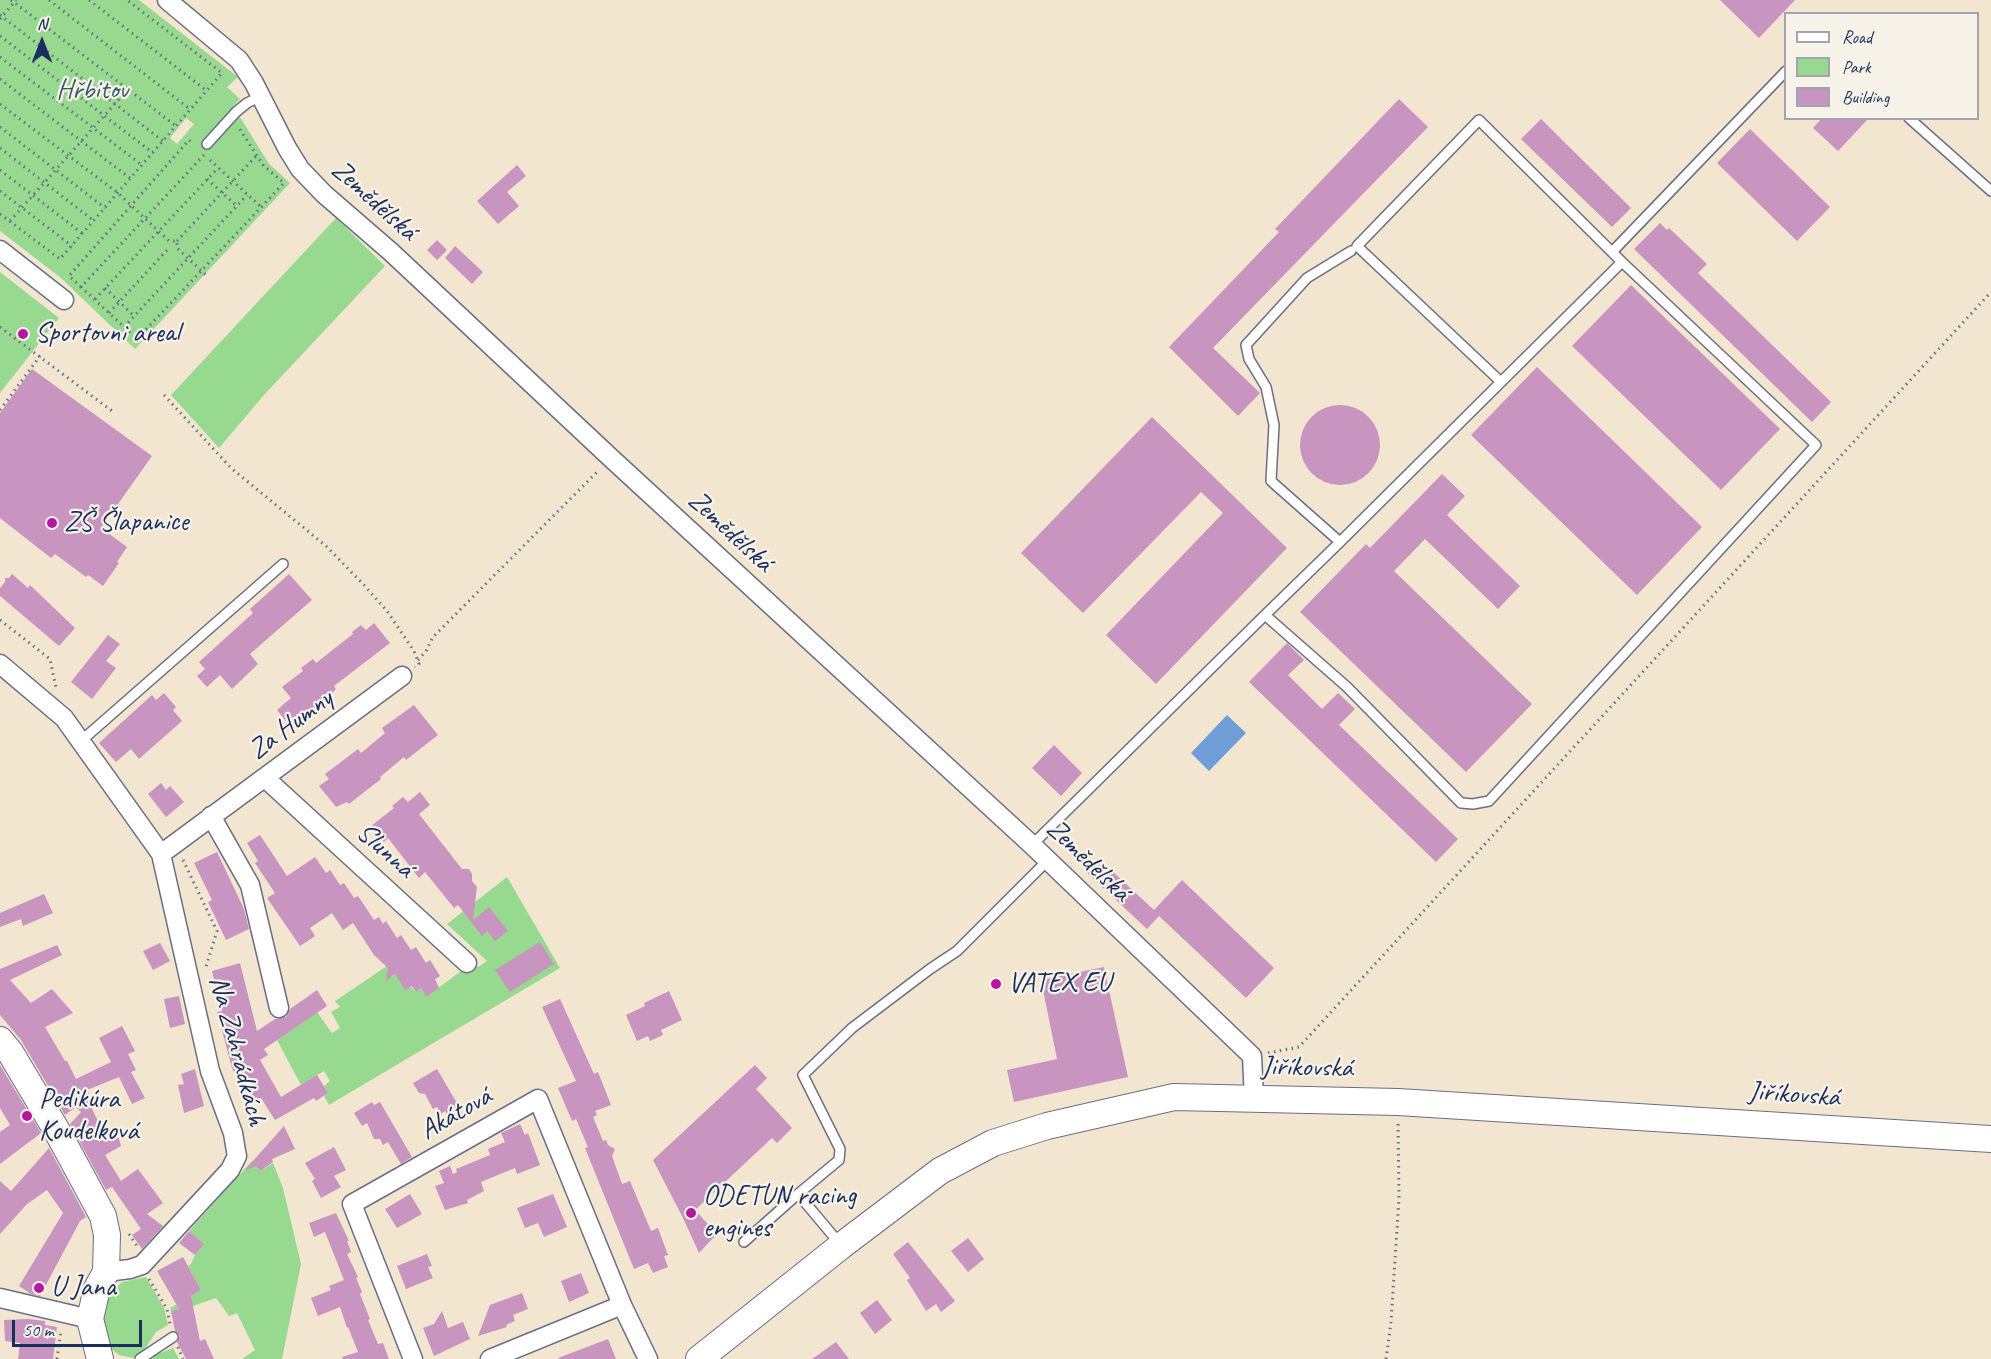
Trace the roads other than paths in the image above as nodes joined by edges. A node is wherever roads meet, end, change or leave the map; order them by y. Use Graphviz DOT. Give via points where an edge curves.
graph roads {
  1 [pos="166,0"];
  2 [pos="1784,71"];
  3 [pos="261,96"];
  4 [pos="1911,120"];
  5 [pos="207,144"];
  6 [pos="1991,190"];
  7 [pos="0,250"];
  8 [pos="1351,251"];
  9 [pos="1612,252"];
  10 [pos="1622,262"];
  11 [pos="64,300"];
  12 [pos="1502,382"];
  13 [pos="1340,542"];
  14 [pos="283,564"];
  15 [pos="1265,615"];
  16 [pos="0,664"];
  17 [pos="402,676"];
  18 [pos="81,741"];
  19 [pos="265,778"];
  20 [pos="211,816"];
  21 [pos="1032,845"];
  22 [pos="164,852"];
  23 [pos="1048,860"];
  24 [pos="467,963"];
  25 [pos="279,1008"];
  26 [pos="0,1040"];
  27 [pos="1254,1099"];
  28 [pos="1991,1139"];
  29 [pos="798,1194"];
  30 [pos="744,1242"];
  31 [pos="841,1246"];
  32 [pos="106,1272"];
  33 [pos="0,1298"];
  34 [pos="622,1305"];
  35 [pos="90,1319"];
  36 [pos="173,1337"];
  37 [pos="100,1359"];
  38 [pos="140,1359"];
  39 [pos="413,1359"];
  40 [pos="490,1359"];
  41 [pos="648,1359"];
  42 [pos="699,1359"];
  1 -- 3 [label="street, Zemědělská" via="239,60"];
  2 -- 9 [label="lane"];
  3 -- 5 [label="lane" via="236,112"];
  3 -- 21 [label="street, Zemědělská" via="291,155 324,194"];
  4 -- 6 [label="lane"];
  7 -- 11 [label="street"];
  8 -- 13 [label="lane" via="1307,278 1246,345 1249,359 1266,387 1274,425 1271,481"];
  9 -- 10 [label="lane"];
  9 -- 12 [label="lane" via="1479,120 1357,246"];
  10 -- 12 [label="lane"];
  10 -- 15 [label="lane" via="1816,445 1489,801 1461,803 1347,687"];
  12 -- 13 [label="lane"];
  13 -- 15 [label="lane"];
  14 -- 18 [label="lane"];
  15 -- 21 [label="lane"];
  16 -- 18 [label="street, Na Zahrádkách" via="60,714"];
  17 -- 19 [label="street, Za Humny"];
  18 -- 22 [label="street, Na Zahrádkách"];
  19 -- 20 [label="street, Za Humny"];
  19 -- 24 [label="street, Slunná"];
  20 -- 22 [label="street"];
  20 -- 25 [label="street, Na Zahrádkách" via="250,885"];
  21 -- 23 [label="street, Zemědělská"];
  22 -- 32 [label="street, Na Zahrádkách" via="210,1071 233,1133 237,1156 230,1170 142,1265"];
  23 -- 27 [label="street, Zemědělská" via="1252,1056"];
  23 -- 29 [label="lane" via="957,951 852,1028 803,1075 840,1149 839,1161"];
  26 -- 32 [label="street" via="57,1131 103,1216"];
  27 -- 28 [label="street, Jiříkovská" via="1398,1102"];
  27 -- 31 [label="street, Jiříkovská" via="1174,1097 1047,1126 993,1143 940,1171"];
  29 -- 30 [label="lane"];
  29 -- 31 [label="lane"];
  31 -- 42 [label="street, Jiříkovská"];
  32 -- 35 [label="street" via="96,1288"];
  33 -- 35 [label="street"];
  34 -- 39 [label="street, Akátová" via="538,1099 352,1204"];
  34 -- 40 [label="street"];
  34 -- 41 [label="street, Akátová"];
  35 -- 37 [label="street"];
  36 -- 38 [label="lane"];
}
